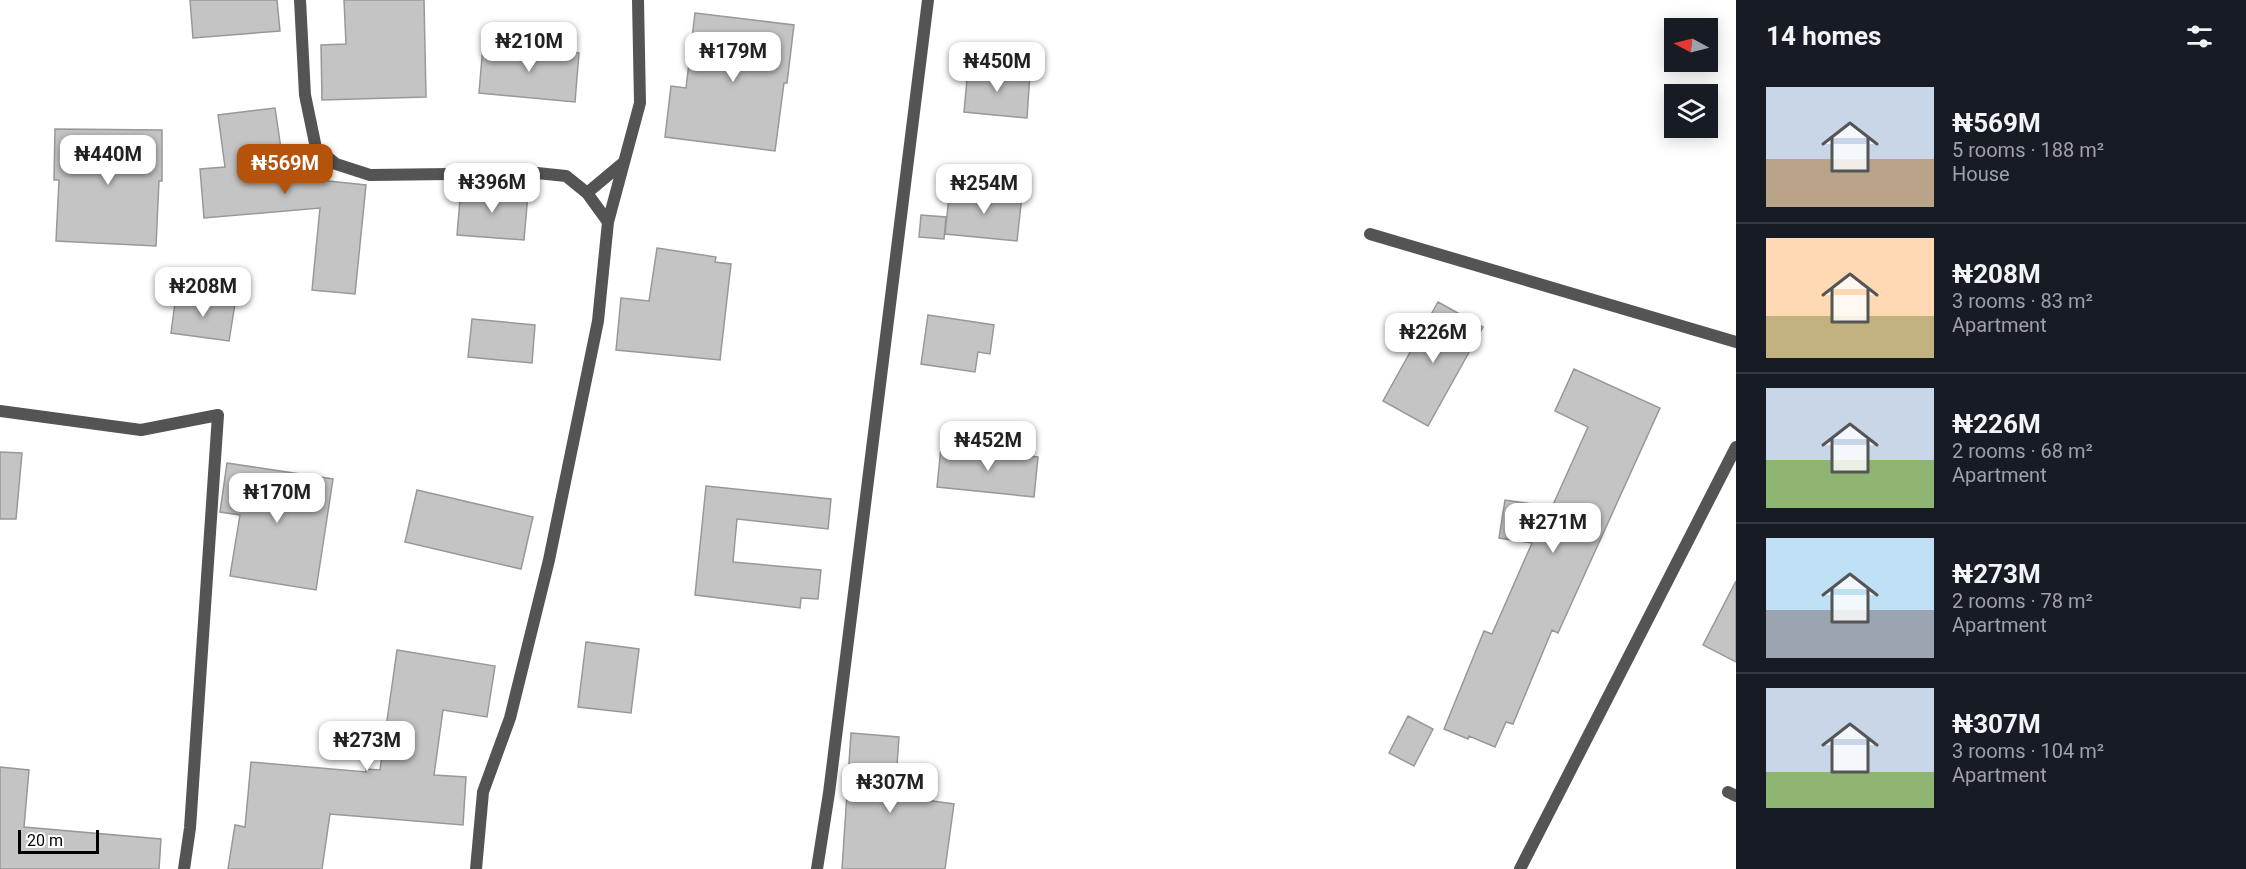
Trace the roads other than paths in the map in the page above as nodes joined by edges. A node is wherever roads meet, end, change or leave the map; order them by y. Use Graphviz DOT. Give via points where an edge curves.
graph roads {
  1 [pos="300,0"];
  2 [pos="638,0"];
  3 [pos="928,0"];
  4 [pos="624,162"];
  5 [pos="587,192"];
  6 [pos="608,222"];
  7 [pos="1370,234"];
  8 [pos="1736,342"];
  9 [pos="0,411"];
  10 [pos="1736,447"];
  11 [pos="184,869"];
  12 [pos="476,869"];
  13 [pos="817,869"];
  14 [pos="1520,869"];
  1 -- 5 [label="street" via="305,95 316,148 336,164 370,175 566,176"];
  2 -- 4 [label="street" via="640,103"];
  3 -- 13 [label="street"];
  4 -- 5 [label="street"];
  4 -- 6 [label="street"];
  5 -- 6 [label="street"];
  6 -- 12 [label="street" via="598,321 559,515 510,718 483,792"];
  7 -- 8 [label="street"];
  9 -- 11 [label="street" via="141,430 218,415"];
  10 -- 14 [label="street"];
}
